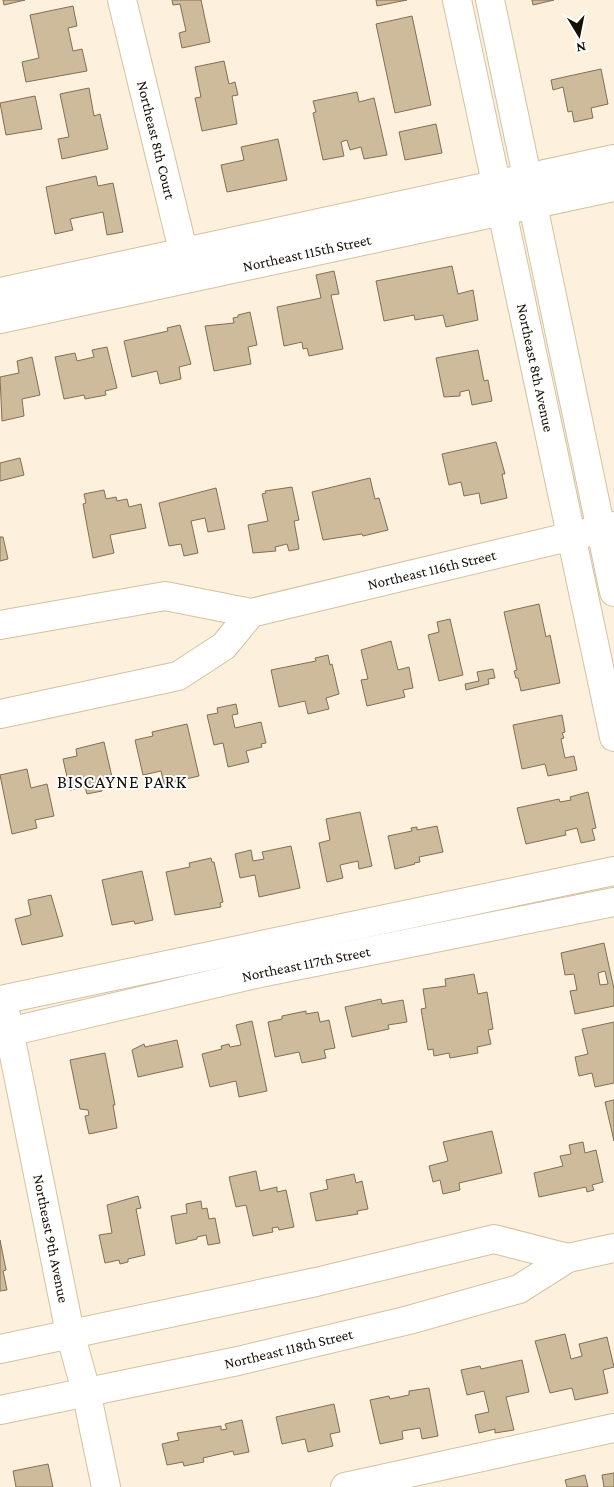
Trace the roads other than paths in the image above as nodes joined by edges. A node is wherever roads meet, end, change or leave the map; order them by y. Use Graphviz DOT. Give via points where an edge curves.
graph roads {
  1 [pos="122,0"];
  2 [pos="457,0"];
  3 [pos="490,0"];
  4 [pos="614,160"];
  5 [pos="529,178"];
  6 [pos="497,183"];
  7 [pos="614,187"];
  8 [pos="534,205"];
  9 [pos="502,210"];
  10 [pos="183,252"];
  11 [pos="190,278"];
  12 [pos="0,292"];
  13 [pos="0,320"];
  14 [pos="607,527"];
  15 [pos="573,535"];
  16 [pos="614,592"];
  17 [pos="251,613"];
  18 [pos="0,625"];
  19 [pos="0,714"];
  20 [pos="614,737"];
  21 [pos="614,871"];
  22 [pos="614,902"];
  23 [pos="1,996"];
  24 [pos="5,1033"];
  25 [pos="614,1248"];
  26 [pos="568,1258"];
  27 [pos="70,1333"];
  28 [pos="0,1348"];
  29 [pos="86,1391"];
  30 [pos="0,1410"];
  31 [pos="614,1428"];
  32 [pos="106,1487"];
  33 [pos="345,1487"];
  1 -- 10 [label="street, Northeast 8th Court"];
  2 -- 6 [label="street, Northeast 8th Avenue"];
  3 -- 5 [label="street, Northeast 8th Avenue"];
  4 -- 5 [label="street, Northeast 115th Street"];
  5 -- 6 [label="street, Northeast 115th Street"];
  5 -- 8 [label="street, Northeast 8th Avenue"];
  6 -- 9 [label="street, Northeast 8th Avenue"];
  6 -- 10 [label="street, Northeast 115th Street"];
  7 -- 8 [label="street, Northeast 115th Street"];
  8 -- 9 [label="street, Northeast 115th Street"];
  8 -- 14 [label="street, Northeast 8th Avenue"];
  9 -- 11 [label="street, Northeast 115th Street"];
  9 -- 15 [label="street, Northeast 8th Avenue"];
  10 -- 11 [label="street, Northeast 8th Court"];
  10 -- 12 [label="street, Northeast 115th Street"];
  11 -- 13 [label="street, Northeast 115th Street"];
  14 -- 15 [label="street, Northeast 116th Street"];
  14 -- 16 [label="street, Northeast 8th Avenue"];
  15 -- 17 [label="street, Northeast 116th Street"];
  15 -- 20 [label="street, Northeast 8th Avenue"];
  17 -- 18 [label="street, Northeast 116th Street" via="165,596"];
  17 -- 19 [label="street" via="224,646 178,676"];
  21 -- 23 [label="street, Northeast 117th Street"];
  22 -- 24 [label="street, Northeast 117th Street" via="260,973"];
  23 -- 24 [label="street, Northeast 9th Avenue"];
  24 -- 27 [label="street, Northeast 9th Avenue"];
  25 -- 26 [label="street, Northeast 118th Street"];
  26 -- 27 [label="street, Northeast 118th Street" via="494,1239 316,1282"];
  26 -- 29 [label="street, Northeast 118th Street" via="519,1289 409,1320 238,1361"];
  27 -- 28 [label="street, Northeast 118th Street"];
  27 -- 29 [label="street, Northeast 9th Avenue"];
  29 -- 30 [label="street, Northeast 118th Street"];
  29 -- 32 [label="street, Northeast 9th Avenue"];
  31 -- 33 [label="street"];
}
